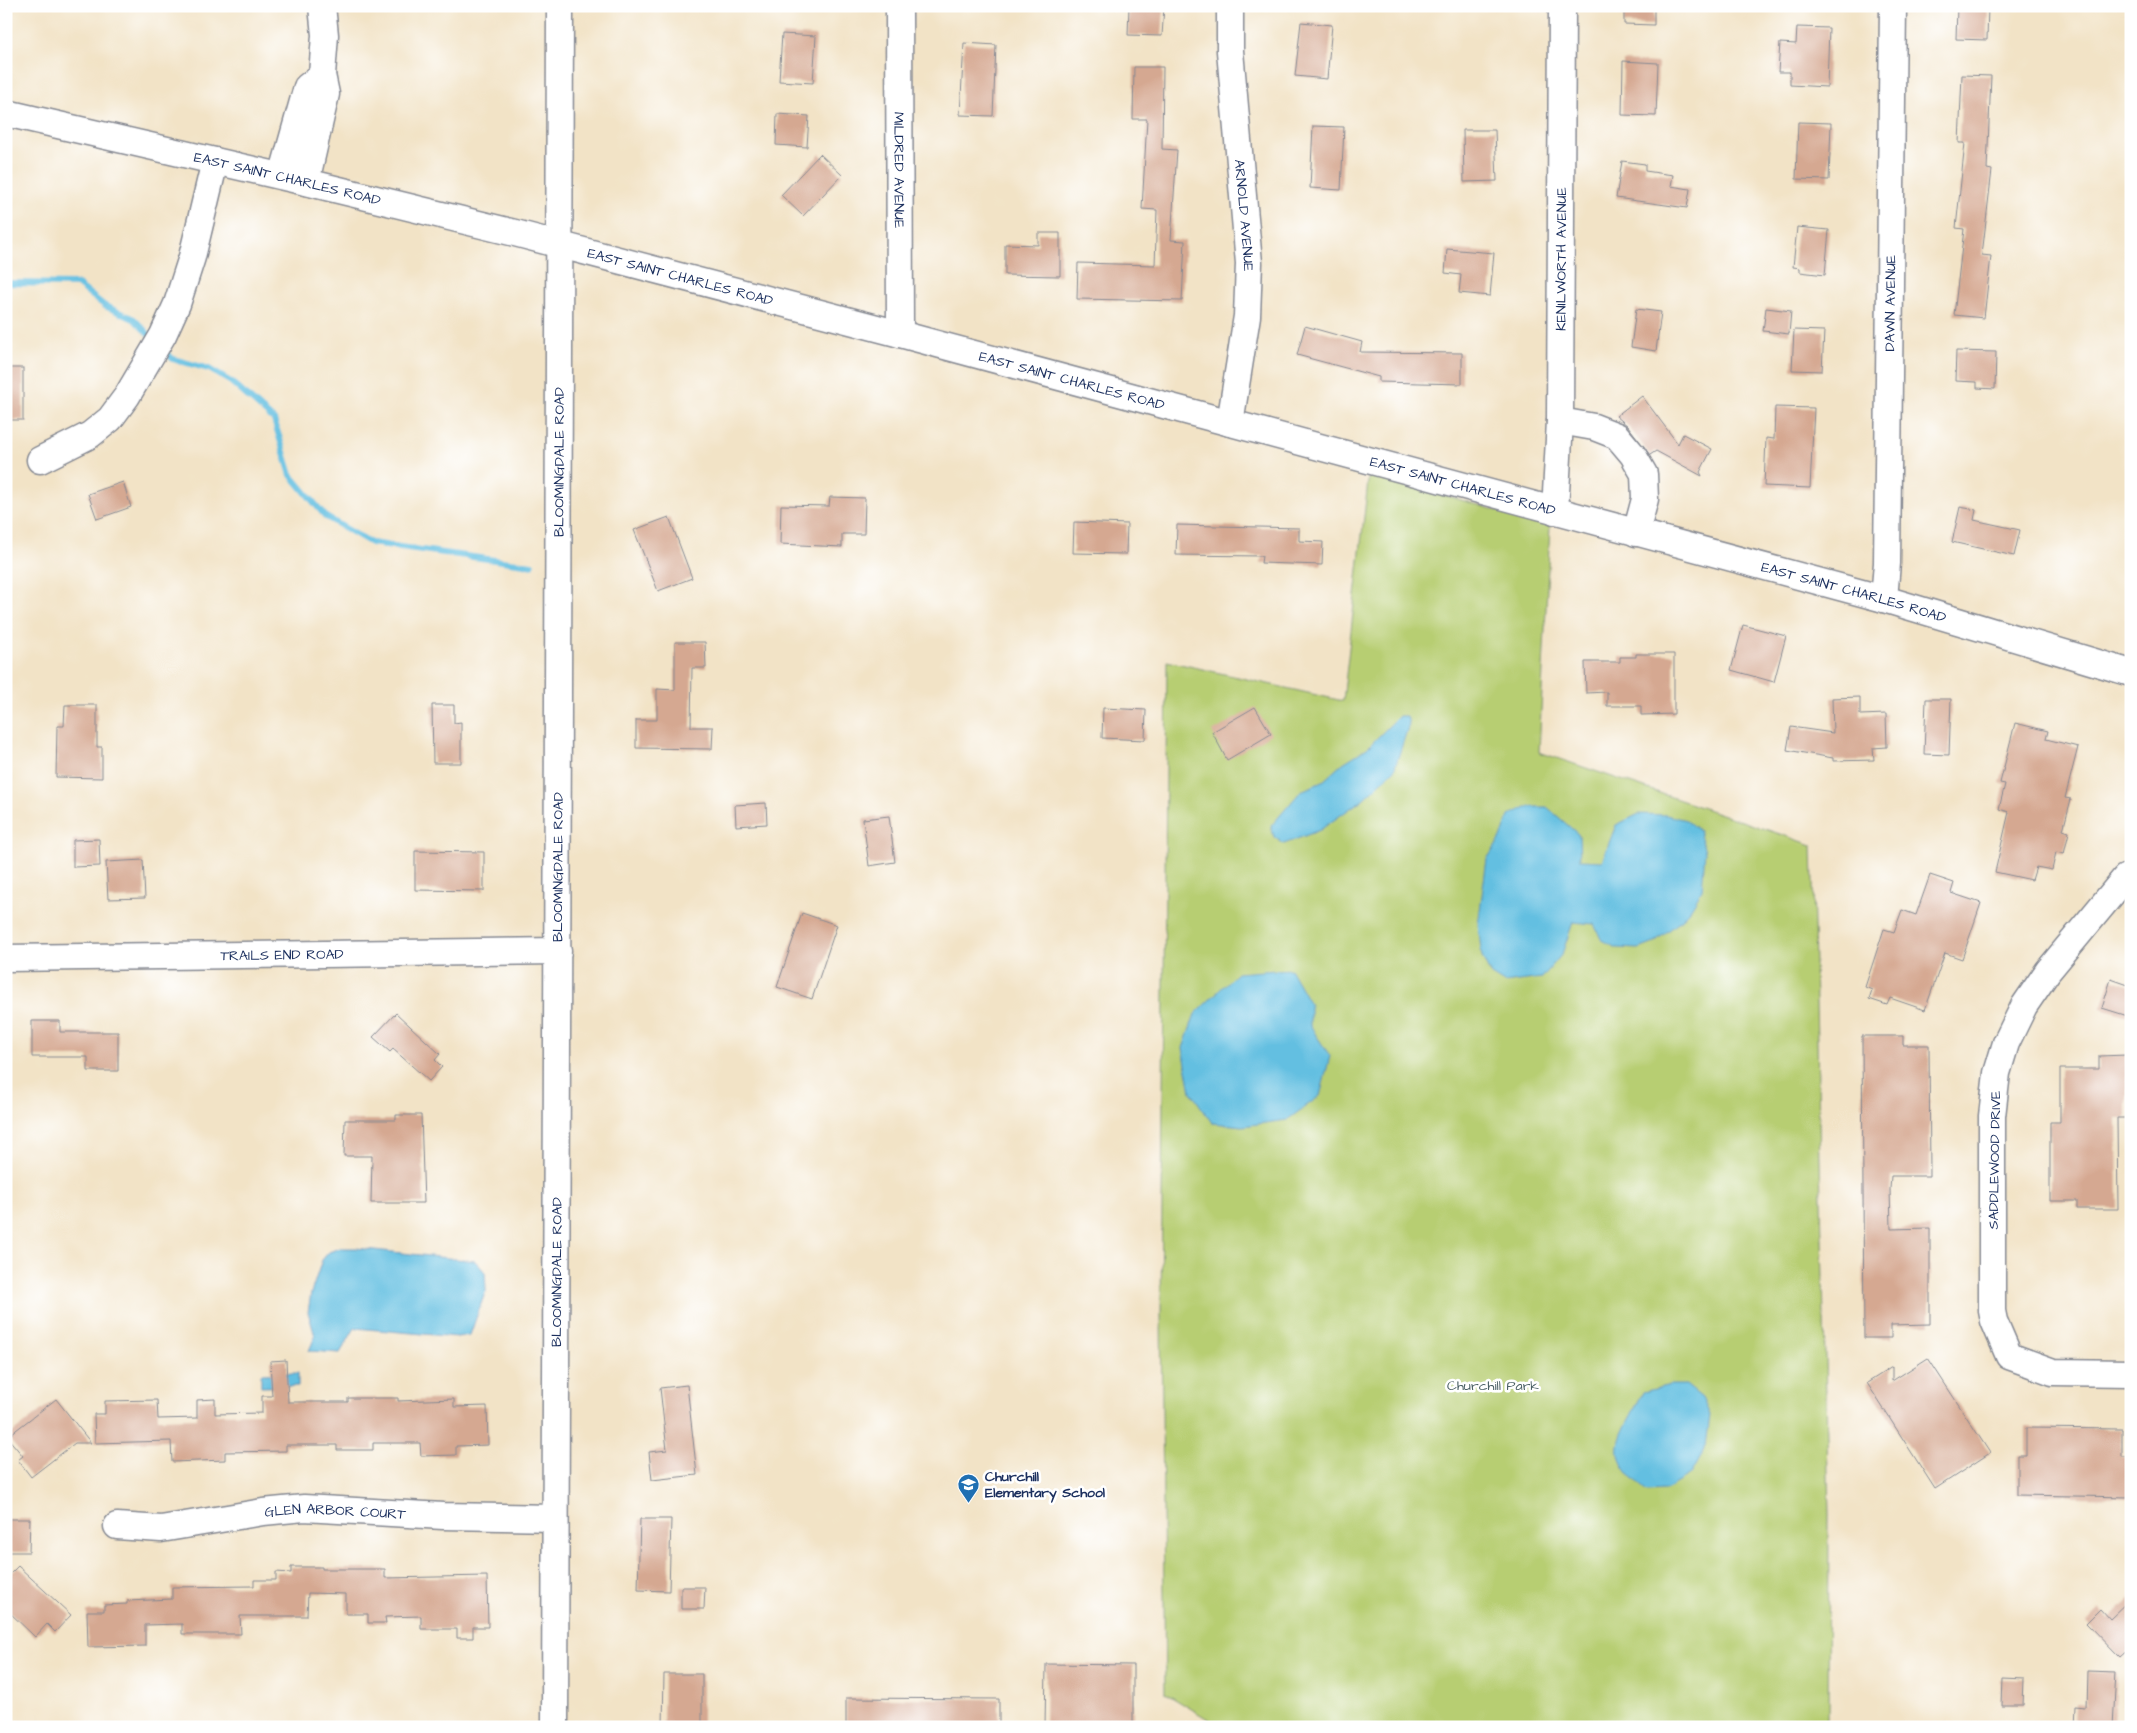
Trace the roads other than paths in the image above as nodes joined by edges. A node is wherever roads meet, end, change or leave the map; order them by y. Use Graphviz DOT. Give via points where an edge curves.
graph roads {
  1 [pos="322,6"];
  2 [pos="560,6"];
  3 [pos="899,6"];
  4 [pos="1230,6"];
  5 [pos="1562,6"];
  6 [pos="1893,6"];
  7 [pos="6,113"];
  8 [pos="215,161"];
  9 [pos="294,179"];
  10 [pos="560,246"];
  11 [pos="900,334"];
  12 [pos="1560,421"];
  13 [pos="1230,423"];
  14 [pos="40,460"];
  15 [pos="1555,510"];
  16 [pos="1636,533"];
  17 [pos="1884,599"];
  18 [pos="2131,674"];
  19 [pos="2129,875"];
  20 [pos="558,951"];
  21 [pos="6,958"];
  22 [pos="2131,1373"];
  23 [pos="554,1518"];
  24 [pos="117,1526"];
  25 [pos="554,1727"];
  1 -- 9 [label="street" via="325,35 322,75 326,94"];
  2 -- 10 [label="street, BLOOMINGDALE ROAD"];
  3 -- 11 [label="street, MILDRED AVENUE"];
  4 -- 13 [label="street, ARNOLD AVENUE" via="1230,51 1248,263 1247,316"];
  5 -- 12 [label="street, KENILWORTH AVENUE"];
  6 -- 17 [label="street, DAWN AVENUE" via="1888,563"];
  7 -- 8 [label="street, EAST SAINT CHARLES ROAD"];
  8 -- 9 [label="street, EAST SAINT CHARLES ROAD"];
  8 -- 14 [label="street" via="192,257 177,304 158,344 110,419 90,435"];
  9 -- 10 [label="street, EAST SAINT CHARLES ROAD"];
  10 -- 11 [label="street, EAST SAINT CHARLES ROAD"];
  10 -- 20 [label="street, BLOOMINGDALE ROAD"];
  11 -- 13 [label="street, EAST SAINT CHARLES ROAD"];
  12 -- 15 [label="street, KENILWORTH AVENUE"];
  12 -- 16 [label="street" via="1594,427 1618,436 1633,455 1644,474 1645,499"];
  13 -- 15 [label="street, EAST SAINT CHARLES ROAD"];
  15 -- 16 [label="street, EAST SAINT CHARLES ROAD"];
  16 -- 17 [label="street, EAST SAINT CHARLES ROAD"];
  17 -- 18 [label="street, EAST SAINT CHARLES ROAD"];
  19 -- 22 [label="street, SADDLEWOOD DRIVE" via="2048,971 2024,1006 2006,1043 1992,1116 1992,1312 2009,1356 2053,1372"];
  20 -- 21 [label="street, TRAILS END ROAD"];
  20 -- 23 [label="street, BLOOMINGDALE ROAD"];
  23 -- 24 [label="street, GLEN ARBOR COURT" via="304,1508 161,1529"];
  23 -- 25 [label="street, BLOOMINGDALE ROAD"];
}
